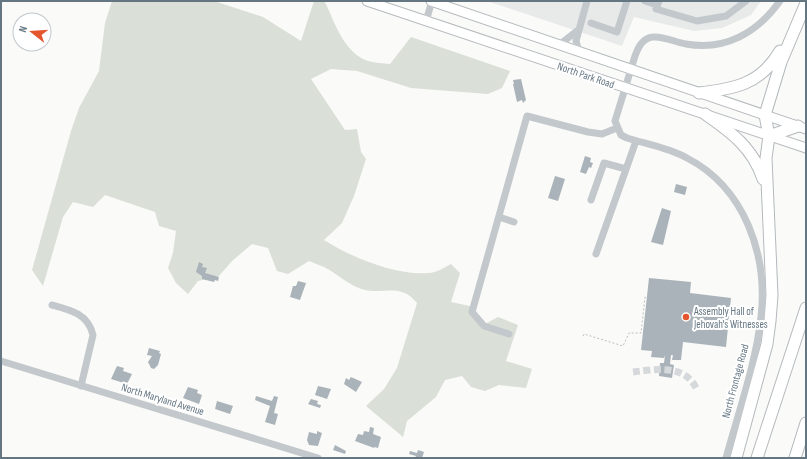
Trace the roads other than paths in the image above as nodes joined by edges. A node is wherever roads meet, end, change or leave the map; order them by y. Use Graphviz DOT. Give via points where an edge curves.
graph roads {
  1 [pos="367,1"];
  2 [pos="431,1"];
  3 [pos="587,1"];
  4 [pos="627,1"];
  5 [pos="645,1"];
  6 [pos="746,1"];
  7 [pos="780,1"];
  8 [pos="803,1"];
  9 [pos="658,3"];
  10 [pos="806,3"];
  11 [pos="426,21"];
  12 [pos="591,23"];
  13 [pos="577,31"];
  14 [pos="559,45"];
  15 [pos="579,52"];
  16 [pos="631,70"];
  17 [pos="625,88"];
  18 [pos="699,93"];
  19 [pos="705,114"];
  20 [pos="765,115"];
  21 [pos="617,128"];
  22 [pos="802,128"];
  23 [pos="769,136"];
  24 [pos="636,141"];
  25 [pos="806,148"];
  26 [pos="626,169"];
  27 [pos="767,189"];
  28 [pos="591,200"];
  29 [pos="499,218"];
  30 [pos="514,222"];
  31 [pos="596,254"];
  32 [pos="52,305"];
  33 [pos="806,308"];
  34 [pos="509,334"];
  35 [pos="1,362"];
  36 [pos="81,386"];
  37 [pos="806,423"];
  38 [pos="318,458"];
  39 [pos="726,458"];
  40 [pos="736,458"];
  41 [pos="757,458"];
  42 [pos="795,458"];
  1 -- 11 [label="main road, North Park Road"];
  2 -- 11 [label="street"];
  2 -- 14 [label="main road, North Park Road"];
  3 -- 13 [label="street"];
  4 -- 12 [label="street" via="617,32"];
  5 -- 9 [label="street"];
  6 -- 9 [label="street" via="726,16 697,21 656,9"];
  7 -- 16 [label="street" via="759,26 742,37 722,44 699,46 659,37 647,39 638,48"];
  8 -- 18 [label="highway" via="780,52 761,74 734,88"];
  10 -- 20 [label="highway" via="781,62"];
  11 -- 17 [label="main road, North Park Road"];
  13 -- 14 [label="street"];
  13 -- 15 [label="street"];
  14 -- 15 [label="main road, North Park Road"];
  15 -- 16 [label="main road, North Park Road"];
  16 -- 17 [label="street"];
  16 -- 18 [label="main road, North Park Road"];
  17 -- 19 [label="main road, North Park Road"];
  17 -- 21 [label="street" via="616,114"];
  18 -- 20 [label="main road, North Park Road"];
  19 -- 23 [label="main road, North Park Road"];
  19 -- 27 [label="highway" via="739,138 748,148"];
  20 -- 22 [label="main road, North Park Road"];
  20 -- 23 [label="highway"];
  21 -- 24 [label="street, North Frontage Road" via="621,135"];
  21 -- 29 [label="street" via="602,134 527,116"];
  22 -- 23 [label="highway"];
  23 -- 25 [label="main road, North Park Road"];
  23 -- 27 [label="highway" via="766,158"];
  24 -- 26 [label="street"];
  24 -- 39 [label="street, North Frontage Road" via="687,158 712,174 739,205 755,241 761,270 761,318"];
  26 -- 28 [label="street" via="608,163 602,164"];
  26 -- 31 [label="street"];
  27 -- 40 [label="highway" via="772,288 770,321 767,344"];
  29 -- 30 [label="street"];
  29 -- 34 [label="street" via="472,312 484,326"];
  32 -- 36 [label="street" via="82,316 91,328 93,335"];
  33 -- 41 [label="highway"];
  35 -- 36 [label="street, North Maryland Avenue"];
  36 -- 38 [label="street, North Maryland Avenue"];
  37 -- 42 [label="highway"];
}
